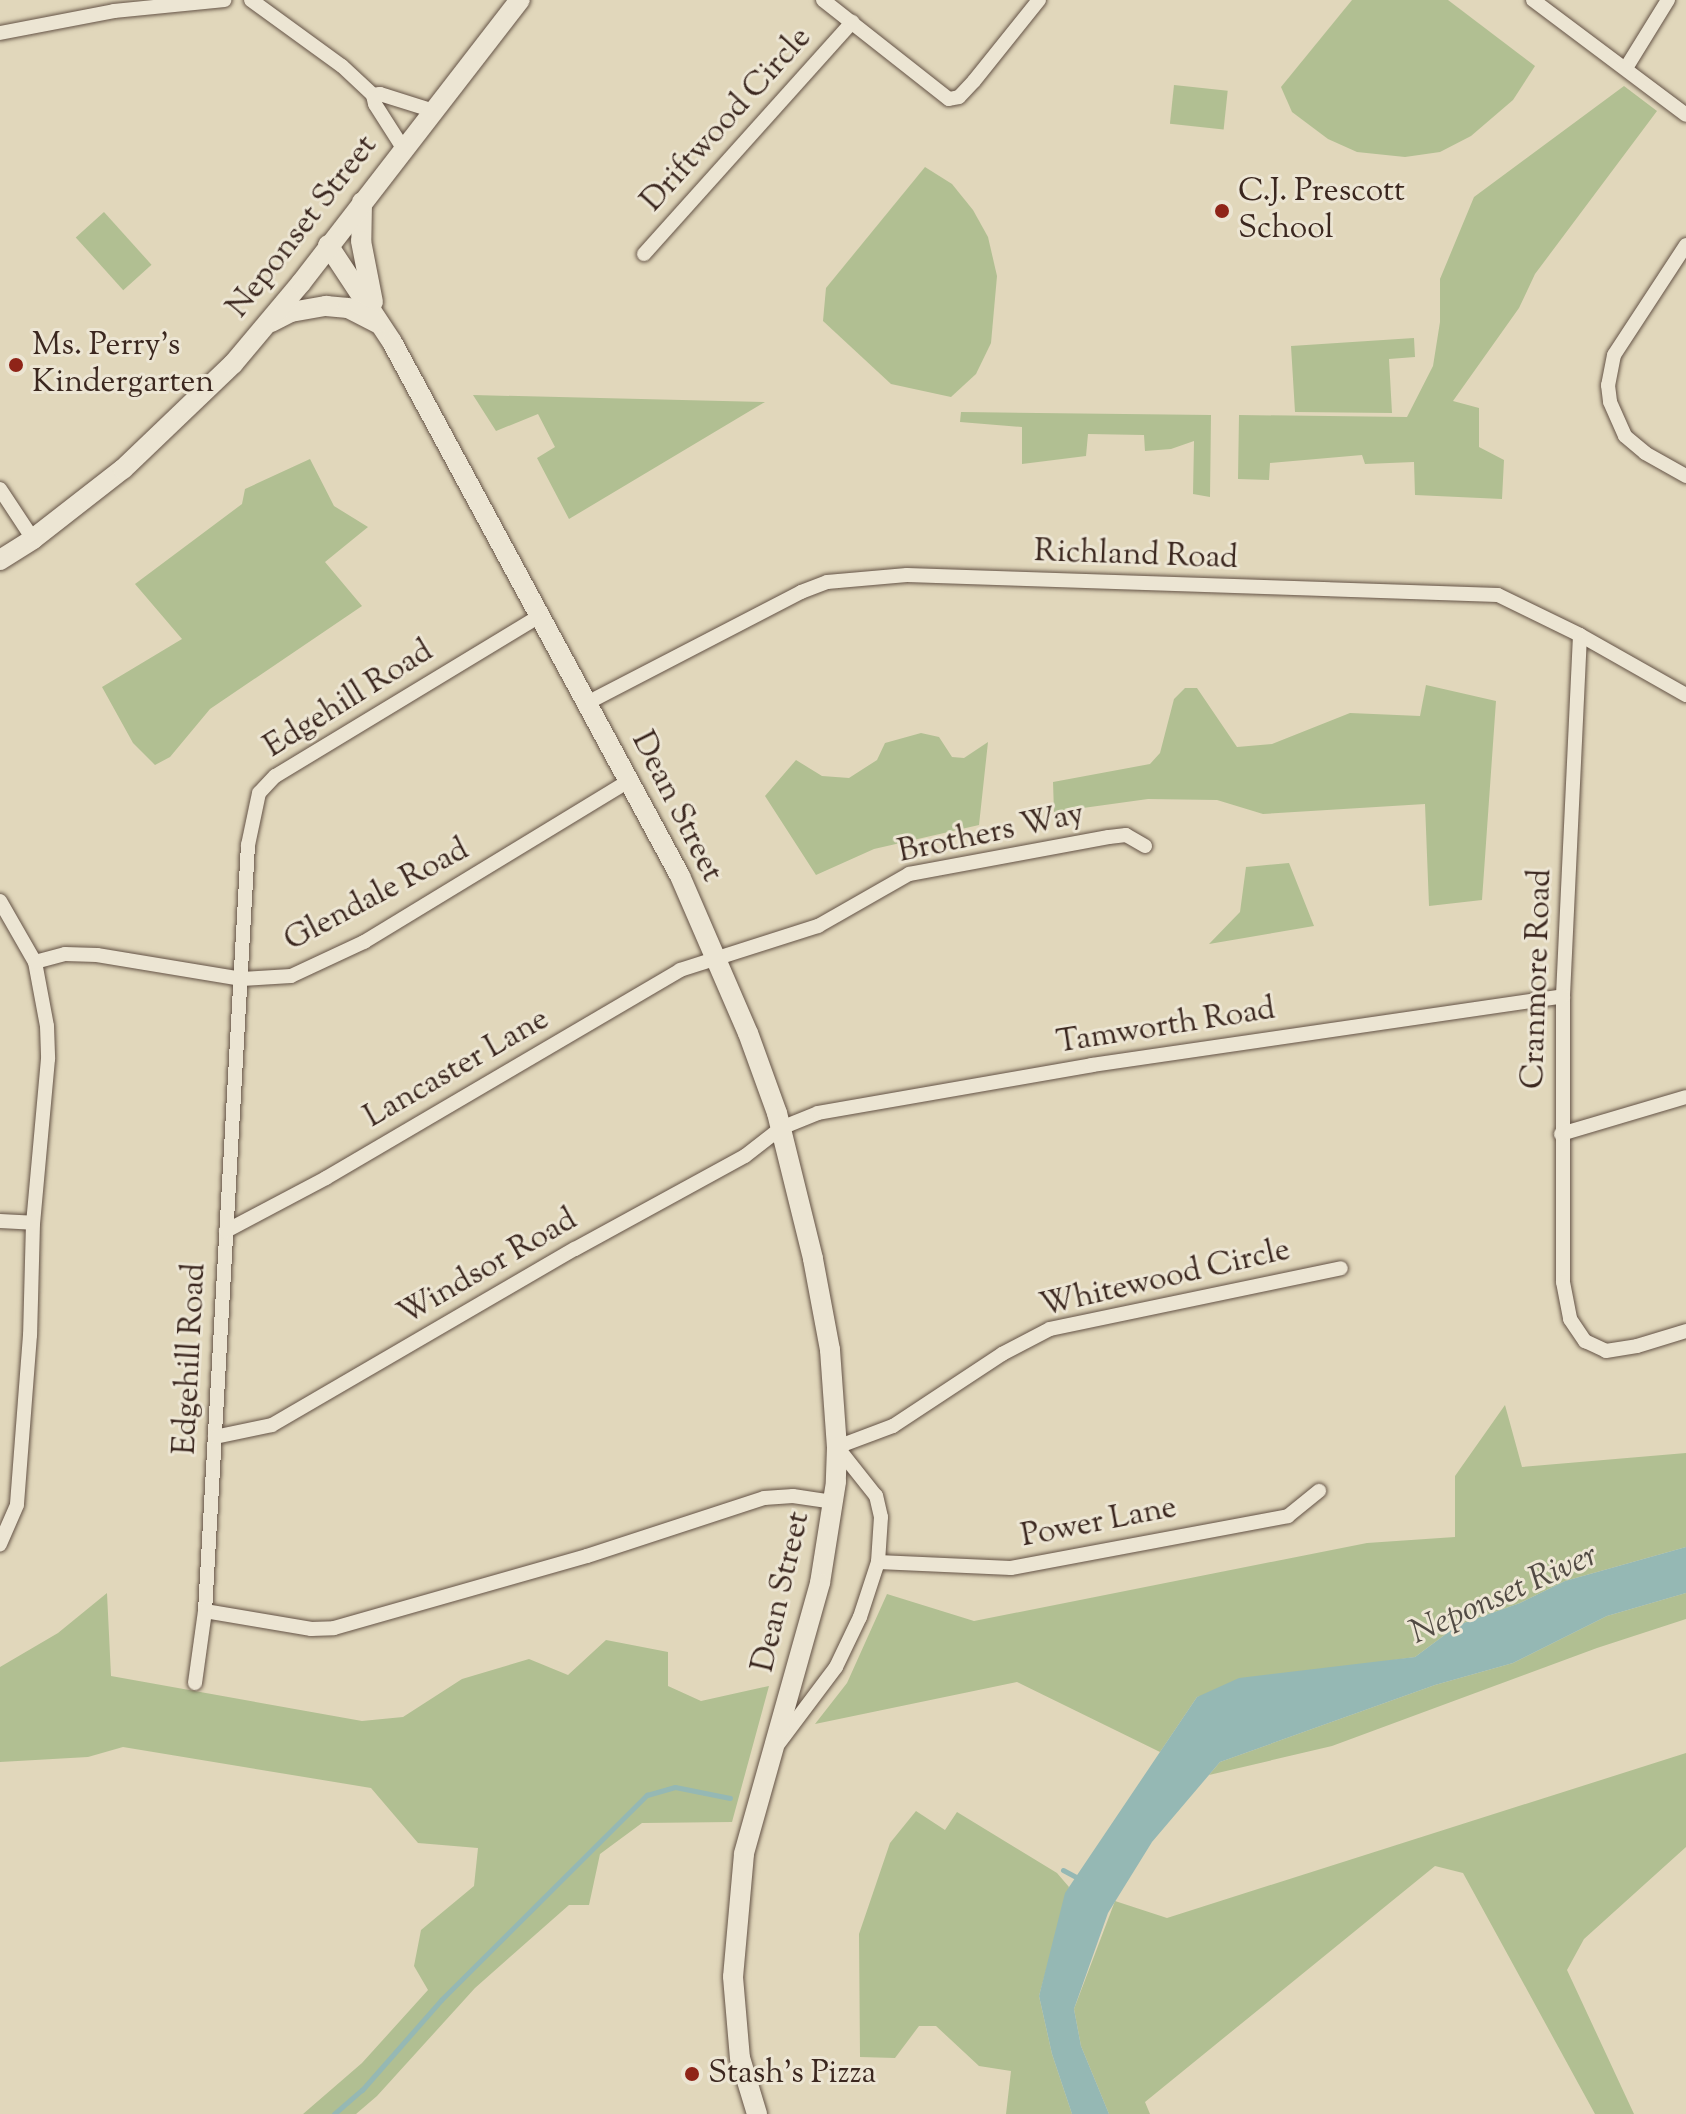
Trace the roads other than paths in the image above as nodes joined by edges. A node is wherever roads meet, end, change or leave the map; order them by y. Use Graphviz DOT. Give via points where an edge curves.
graph roads {
  1 [pos="224,0"];
  2 [pos="251,0"];
  3 [pos="520,0"];
  4 [pos="823,0"];
  5 [pos="1039,0"];
  6 [pos="1533,0"];
  7 [pos="1668,0"];
  8 [pos="852,22"];
  9 [pos="0,33"];
  10 [pos="1626,68"];
  11 [pos="373,95"];
  12 [pos="434,111"];
  13 [pos="1686,115"];
  14 [pos="403,148"];
  15 [pos="362,202"];
  16 [pos="328,245"];
  17 [pos="1686,245"];
  18 [pos="644,254"];
  19 [pos="267,324"];
  20 [pos="380,325"];
  21 [pos="1686,476"];
  22 [pos="0,489"];
  23 [pos="33,539"];
  24 [pos="0,560"];
  25 [pos="538,617"];
  26 [pos="1580,635"];
  27 [pos="1686,695"];
  28 [pos="587,703"];
  29 [pos="629,781"];
  30 [pos="1145,846"];
  31 [pos="0,901"];
  32 [pos="717,958"];
  33 [pos="35,962"];
  34 [pos="242,979"];
  35 [pos="1563,996"];
  36 [pos="1686,1097"];
  37 [pos="781,1128"];
  38 [pos="1561,1134"];
  39 [pos="0,1221"];
  40 [pos="33,1223"];
  41 [pos="226,1231"];
  42 [pos="1341,1268"];
  43 [pos="1686,1331"];
  44 [pos="215,1437"];
  45 [pos="837,1447"];
  46 [pos="1319,1491"];
  47 [pos="833,1502"];
  48 [pos="0,1544"];
  49 [pos="878,1562"];
  50 [pos="205,1611"];
  51 [pos="195,1683"];
  52 [pos="774,1748"];
  53 [pos="757,2114"];
  1 -- 9 [label="street" via="114,11"];
  2 -- 11 [label="street"];
  3 -- 12 [label="main road, Neponset Street"];
  4 -- 8 [label="street"];
  5 -- 8 [label="street" via="974,81 959,97 949,99"];
  6 -- 10 [label="street"];
  7 -- 10 [label="street"];
  8 -- 18 [label="street, Driftwood Circle"];
  10 -- 13 [label="street"];
  11 -- 12 [label="street"];
  11 -- 14 [label="street"];
  12 -- 14 [label="main road, Neponset Street"];
  14 -- 15 [label="main road, Neponset Street"];
  15 -- 16 [label="main road, Neponset Street"];
  15 -- 20 [label="main road" via="367,282"];
  16 -- 19 [label="main road, Neponset Street"];
  16 -- 20 [label="main road, Dean Street"];
  17 -- 21 [label="street" via="1614,355 1608,385 1625,436"];
  19 -- 20 [label="main road" via="291,312 326,306 348,308"];
  19 -- 23 [label="main road, Neponset Street" via="169,428"];
  20 -- 25 [label="main road, Dean Street"];
  22 -- 23 [label="street"];
  23 -- 24 [label="main road, Neponset Street"];
  25 -- 28 [label="main road, Dean Street"];
  25 -- 34 [label="street, Edgehill Road" via="275,776 259,793 248,845"];
  26 -- 27 [label="street, Richland Road"];
  26 -- 28 [label="street, Richland Road" via="1498,595 907,575 858,578 801,592"];
  26 -- 35 [label="street, Cranmore Road"];
  28 -- 29 [label="main road, Dean Street"];
  29 -- 32 [label="main road, Dean Street"];
  29 -- 34 [label="street, Glendale Road" via="364,942 291,976"];
  30 -- 32 [label="street, Brothers Way" via="1126,835 1109,837 909,874 818,926"];
  31 -- 33 [label="street"];
  32 -- 37 [label="main road, Dean Street"];
  32 -- 41 [label="street, Lancaster Lane" via="680,970"];
  33 -- 34 [label="street, Glendale Road" via="65,954 97,955"];
  33 -- 40 [label="street" via="48,1059"];
  34 -- 41 [label="street, Edgehill Road"];
  35 -- 37 [label="street, Tamworth Road" via="921,1093 818,1113"];
  35 -- 38 [label="street, Cranmore Road"];
  36 -- 38 [label="street"];
  37 -- 44 [label="street, Windsor Road" via="745,1156 272,1425"];
  37 -- 45 [label="main road, Dean Street" via="830,1350"];
  38 -- 43 [label="street, Cranmore Road" via="1563,1282 1573,1323 1585,1341 1606,1351"];
  39 -- 40 [label="street"];
  40 -- 48 [label="street" via="17,1505"];
  41 -- 44 [label="street, Edgehill Road"];
  42 -- 45 [label="street, Whitewood Circle" via="1050,1329 893,1426"];
  44 -- 50 [label="street, Edgehill Road"];
  45 -- 47 [label="main road, Dean Street"];
  45 -- 49 [label="street, Dean Street" via="876,1496 881,1517"];
  46 -- 49 [label="street, Power Lane" via="1288,1516 1011,1568"];
  47 -- 50 [label="street" via="764,1498 587,1556 334,1628"];
  47 -- 52 [label="main road, Dean Street" via="820,1583"];
  49 -- 52 [label="street, Dean Street" via="836,1667"];
  50 -- 51 [label="street, Edgehill Road"];
  52 -- 53 [label="main road, Dean Street" via="744,1854 733,1938 735,2024"];
}
